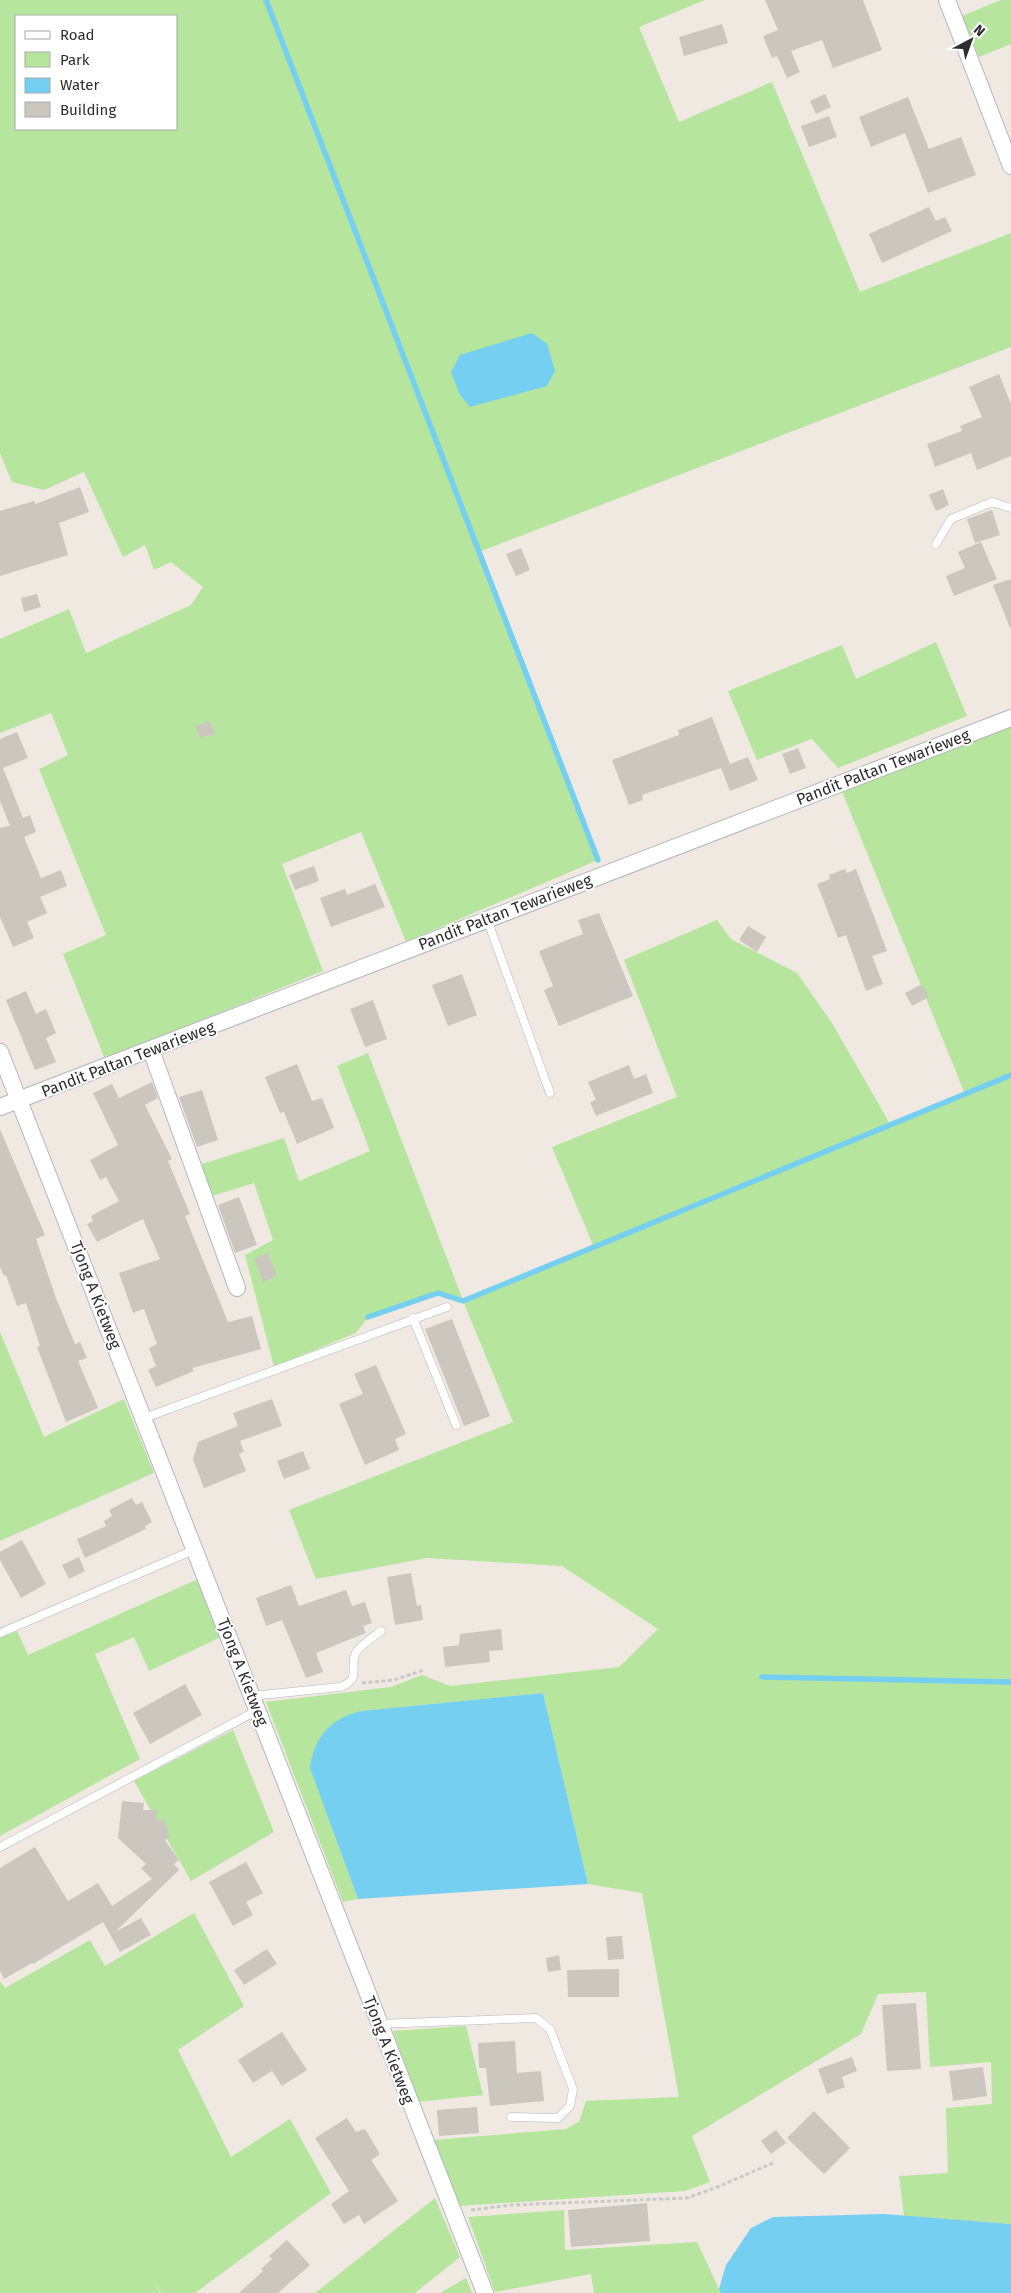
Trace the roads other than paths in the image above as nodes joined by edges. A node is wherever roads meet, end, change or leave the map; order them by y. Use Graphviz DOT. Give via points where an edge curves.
graph roads {
  1 [pos="947,0"];
  2 [pos="1011,166"];
  3 [pos="1011,508"];
  4 [pos="936,544"];
  5 [pos="1011,718"];
  6 [pos="487,919"];
  7 [pos="151,1050"];
  8 [pos="0,1052"];
  9 [pos="550,1093"];
  10 [pos="20,1100"];
  11 [pos="0,1107"];
  12 [pos="237,1288"];
  13 [pos="447,1307"];
  14 [pos="413,1318"];
  15 [pos="144,1418"];
  16 [pos="456,1425"];
  17 [pos="196,1549"];
  18 [pos="381,1631"];
  19 [pos="0,1632"];
  20 [pos="255,1703"];
  21 [pos="0,1847"];
  22 [pos="379,2024"];
  23 [pos="511,2117"];
  24 [pos="484,2293"];
  1 -- 2 [label="street"];
  3 -- 4 [label="lane" via="992,502 951,519"];
  5 -- 6 [label="street, Pandit Paltan Tewarieweg"];
  6 -- 7 [label="street, Pandit Paltan Tewarieweg"];
  6 -- 9 [label="lane"];
  7 -- 10 [label="street, Pandit Paltan Tewarieweg"];
  7 -- 12 [label="street"];
  8 -- 10 [label="street, Tjong A Kietweg"];
  10 -- 11 [label="street, Pandit Paltan Tewarieweg"];
  10 -- 15 [label="street, Tjong A Kietweg"];
  13 -- 14 [label="lane"];
  14 -- 15 [label="lane"];
  14 -- 16 [label="lane"];
  15 -- 17 [label="street, Tjong A Kietweg"];
  17 -- 19 [label="lane"];
  17 -- 20 [label="street, Tjong A Kietweg"];
  18 -- 20 [label="lane" via="357,1651 349,1684"];
  20 -- 21 [label="lane"];
  20 -- 22 [label="street, Tjong A Kietweg"];
  22 -- 23 [label="lane" via="536,2018 550,2029 561,2054 573,2088 570,2106 558,2118"];
  22 -- 24 [label="street, Tjong A Kietweg"];
}
